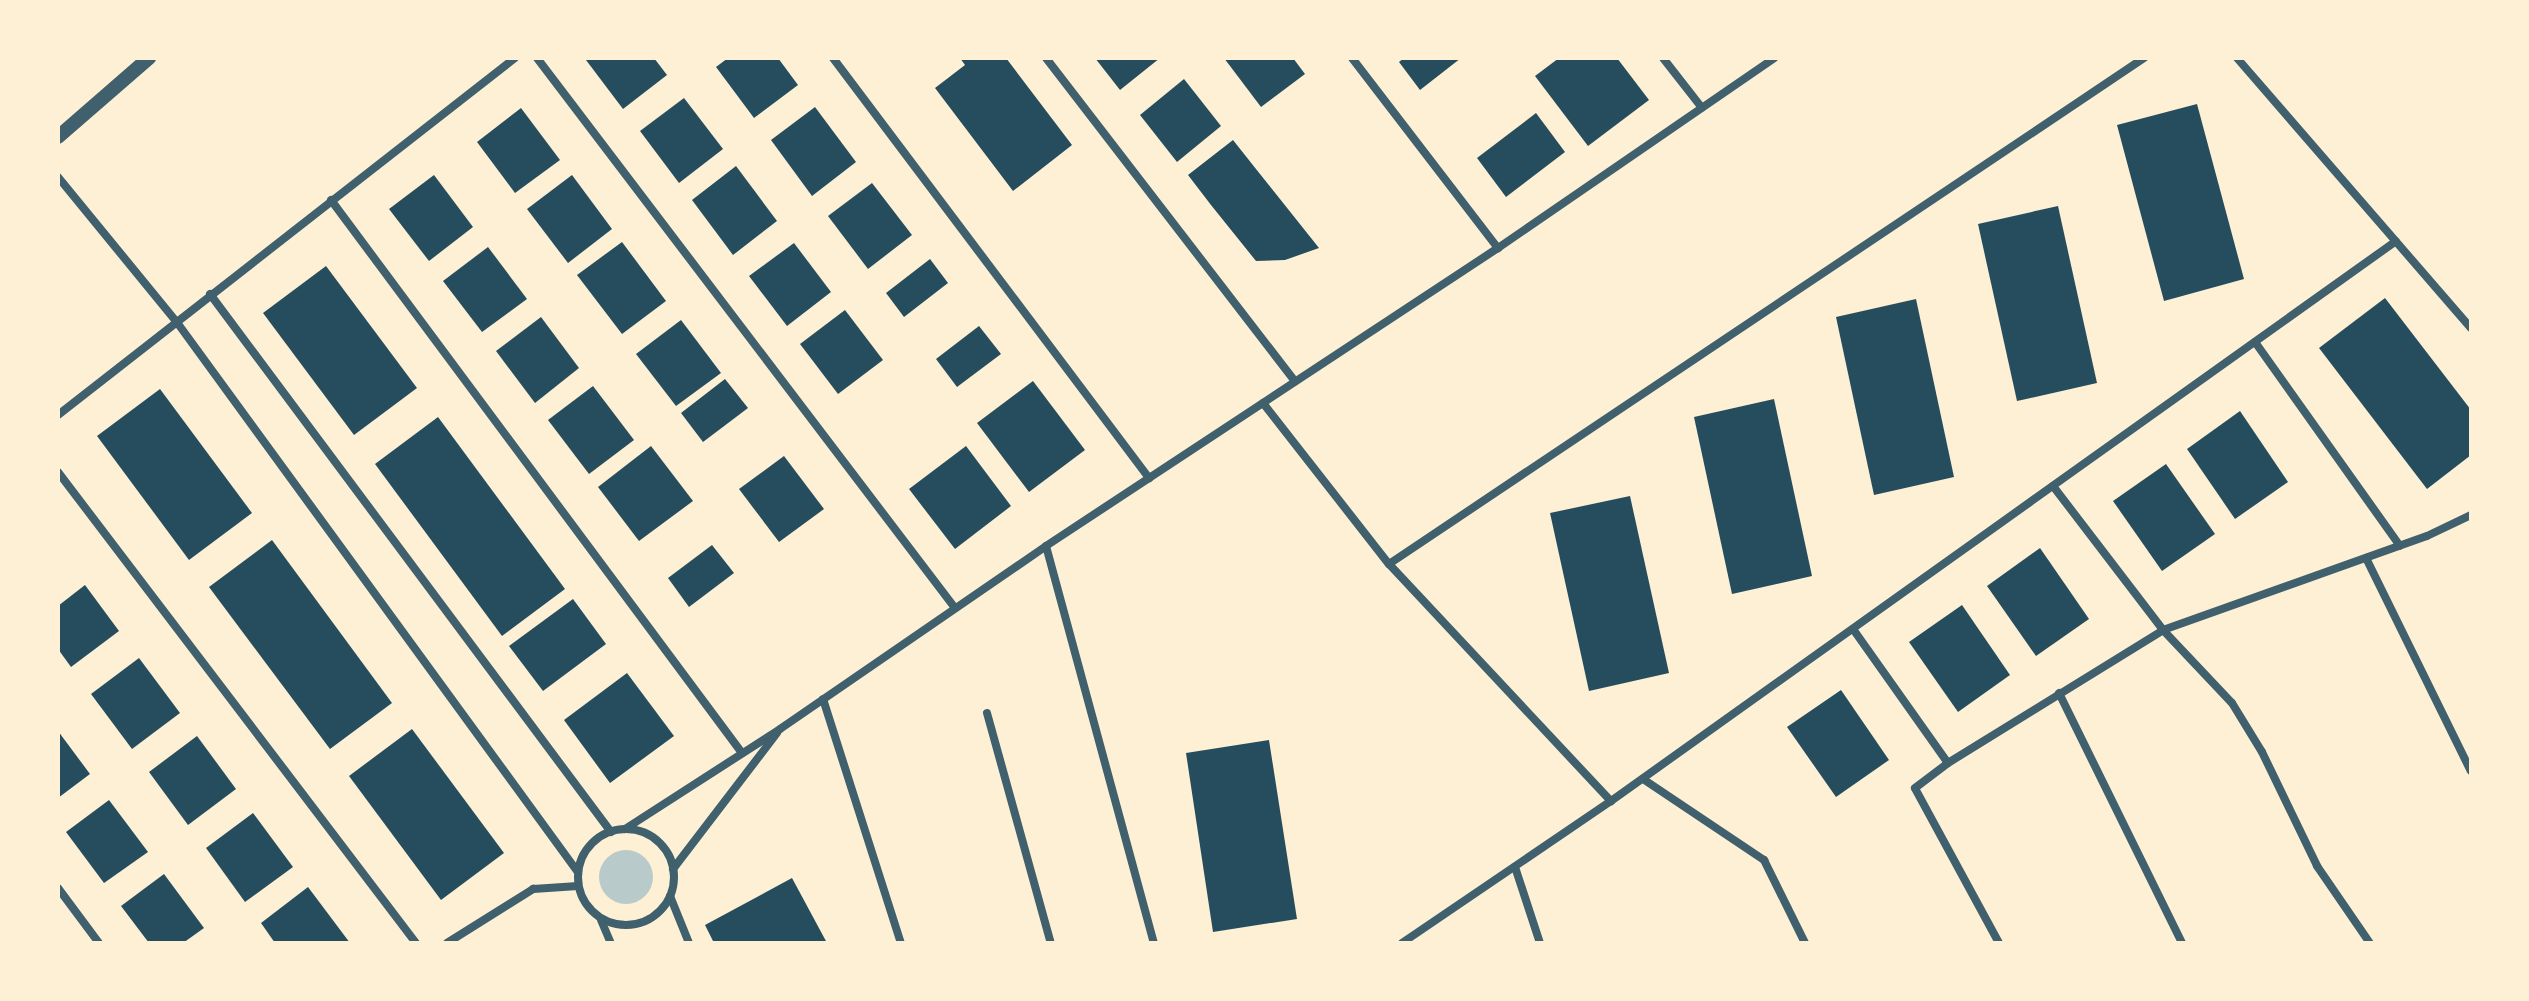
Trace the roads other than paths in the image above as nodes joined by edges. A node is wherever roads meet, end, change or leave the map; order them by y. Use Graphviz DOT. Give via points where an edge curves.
graph roads {
  1 [pos="149,58"];
  2 [pos="515,58"];
  3 [pos="537,58"];
  4 [pos="833,58"];
  5 [pos="1046,58"];
  6 [pos="1352,58"];
  7 [pos="1663,58"];
  8 [pos="1774,58"];
  9 [pos="2144,58"];
  10 [pos="2237,58"];
  11 [pos="1702,108"];
  12 [pos="58,137"];
  13 [pos="58,177"];
  14 [pos="331,200"];
  15 [pos="2396,241"];
  16 [pos="1498,248"];
  17 [pos="210,294"];
  18 [pos="176,321"];
  19 [pos="2471,328"];
  20 [pos="2255,342"];
  21 [pos="1295,381"];
  22 [pos="1263,403"];
  23 [pos="58,415"];
  24 [pos="58,472"];
  25 [pos="1149,478"];
  26 [pos="2053,486"];
  27 [pos="2471,515"];
  28 [pos="1046,546"];
  29 [pos="2400,546"];
  30 [pos="2366,558"];
  31 [pos="1389,564"];
  32 [pos="955,608"];
  33 [pos="1853,629"];
  34 [pos="2163,630"];
  35 [pos="2059,693"];
  36 [pos="823,699"];
  37 [pos="987,713"];
  38 [pos="780,729"];
  39 [pos="742,753"];
  40 [pos="1948,763"];
  41 [pos="2471,771"];
  42 [pos="1643,779"];
  43 [pos="1611,801"];
  44 [pos="625,829"];
  45 [pos="611,832"];
  46 [pos="1515,867"];
  47 [pos="673,869"];
  48 [pos="577,871"];
  49 [pos="578,886"];
  50 [pos="58,888"];
  51 [pos="670,896"];
  52 [pos="601,919"];
  53 [pos="99,943"];
  54 [pos="416,943"];
  55 [pos="447,943"];
  56 [pos="611,943"];
  57 [pos="689,943"];
  58 [pos="901,943"];
  59 [pos="1051,943"];
  60 [pos="1154,943"];
  61 [pos="1402,943"];
  62 [pos="1540,943"];
  63 [pos="1805,943"];
  64 [pos="1999,943"];
  65 [pos="2182,943"];
  66 [pos="2370,943"];
  1 -- 12 [label="street"];
  2 -- 14 [label="street"];
  3 -- 32 [label="street"];
  4 -- 25 [label="street"];
  5 -- 21 [label="street"];
  6 -- 16 [label="street"];
  7 -- 11 [label="street"];
  8 -- 11 [label="street"];
  9 -- 31 [label="street"];
  10 -- 15 [label="street"];
  11 -- 16 [label="street"];
  13 -- 18 [label="street"];
  14 -- 17 [label="street"];
  14 -- 39 [label="street"];
  15 -- 19 [label="street"];
  15 -- 20 [label="street"];
  16 -- 21 [label="street"];
  17 -- 18 [label="street"];
  17 -- 45 [label="street"];
  18 -- 23 [label="street"];
  18 -- 48 [label="street"];
  20 -- 26 [label="street"];
  20 -- 29 [label="street"];
  21 -- 22 [label="street"];
  22 -- 25 [label="street"];
  22 -- 31 [label="street"];
  24 -- 54 [label="street"];
  25 -- 28 [label="street"];
  26 -- 33 [label="street"];
  26 -- 34 [label="street"];
  27 -- 29 [label="street"];
  28 -- 32 [label="street"];
  28 -- 60 [label="street"];
  29 -- 30 [label="street"];
  30 -- 34 [label="street"];
  30 -- 41 [label="street"];
  31 -- 43 [label="street"];
  32 -- 36 [label="street"];
  33 -- 40 [label="street"];
  33 -- 42 [label="street"];
  34 -- 35 [label="street"];
  34 -- 66 [label="street" via="2248,727 2317,866"];
  35 -- 40 [label="street"];
  35 -- 65 [label="street"];
  36 -- 38 [label="street"];
  36 -- 58 [label="street"];
  37 -- 59 [label="street"];
  38 -- 39 [label="street"];
  38 -- 47 [label="street"];
  39 -- 44 [label="street"];
  40 -- 64 [label="street" via="1915,788"];
  42 -- 43 [label="street"];
  42 -- 63 [label="street" via="1764,860"];
  43 -- 46 [label="street"];
  44 -- 45 [label="street"];
  44 -- 47 [label="street" via="651,836"];
  45 -- 48 [label="street" via="588,847"];
  46 -- 61 [label="street"];
  46 -- 62 [label="street"];
  47 -- 51 [label="street"];
  48 -- 49 [label="street"];
  49 -- 52 [label="street"];
  49 -- 55 [label="street" via="533,889"];
  50 -- 53 [label="street"];
  51 -- 52 [label="street" via="640,924"];
  51 -- 57 [label="street"];
  52 -- 56 [label="street"];
}
